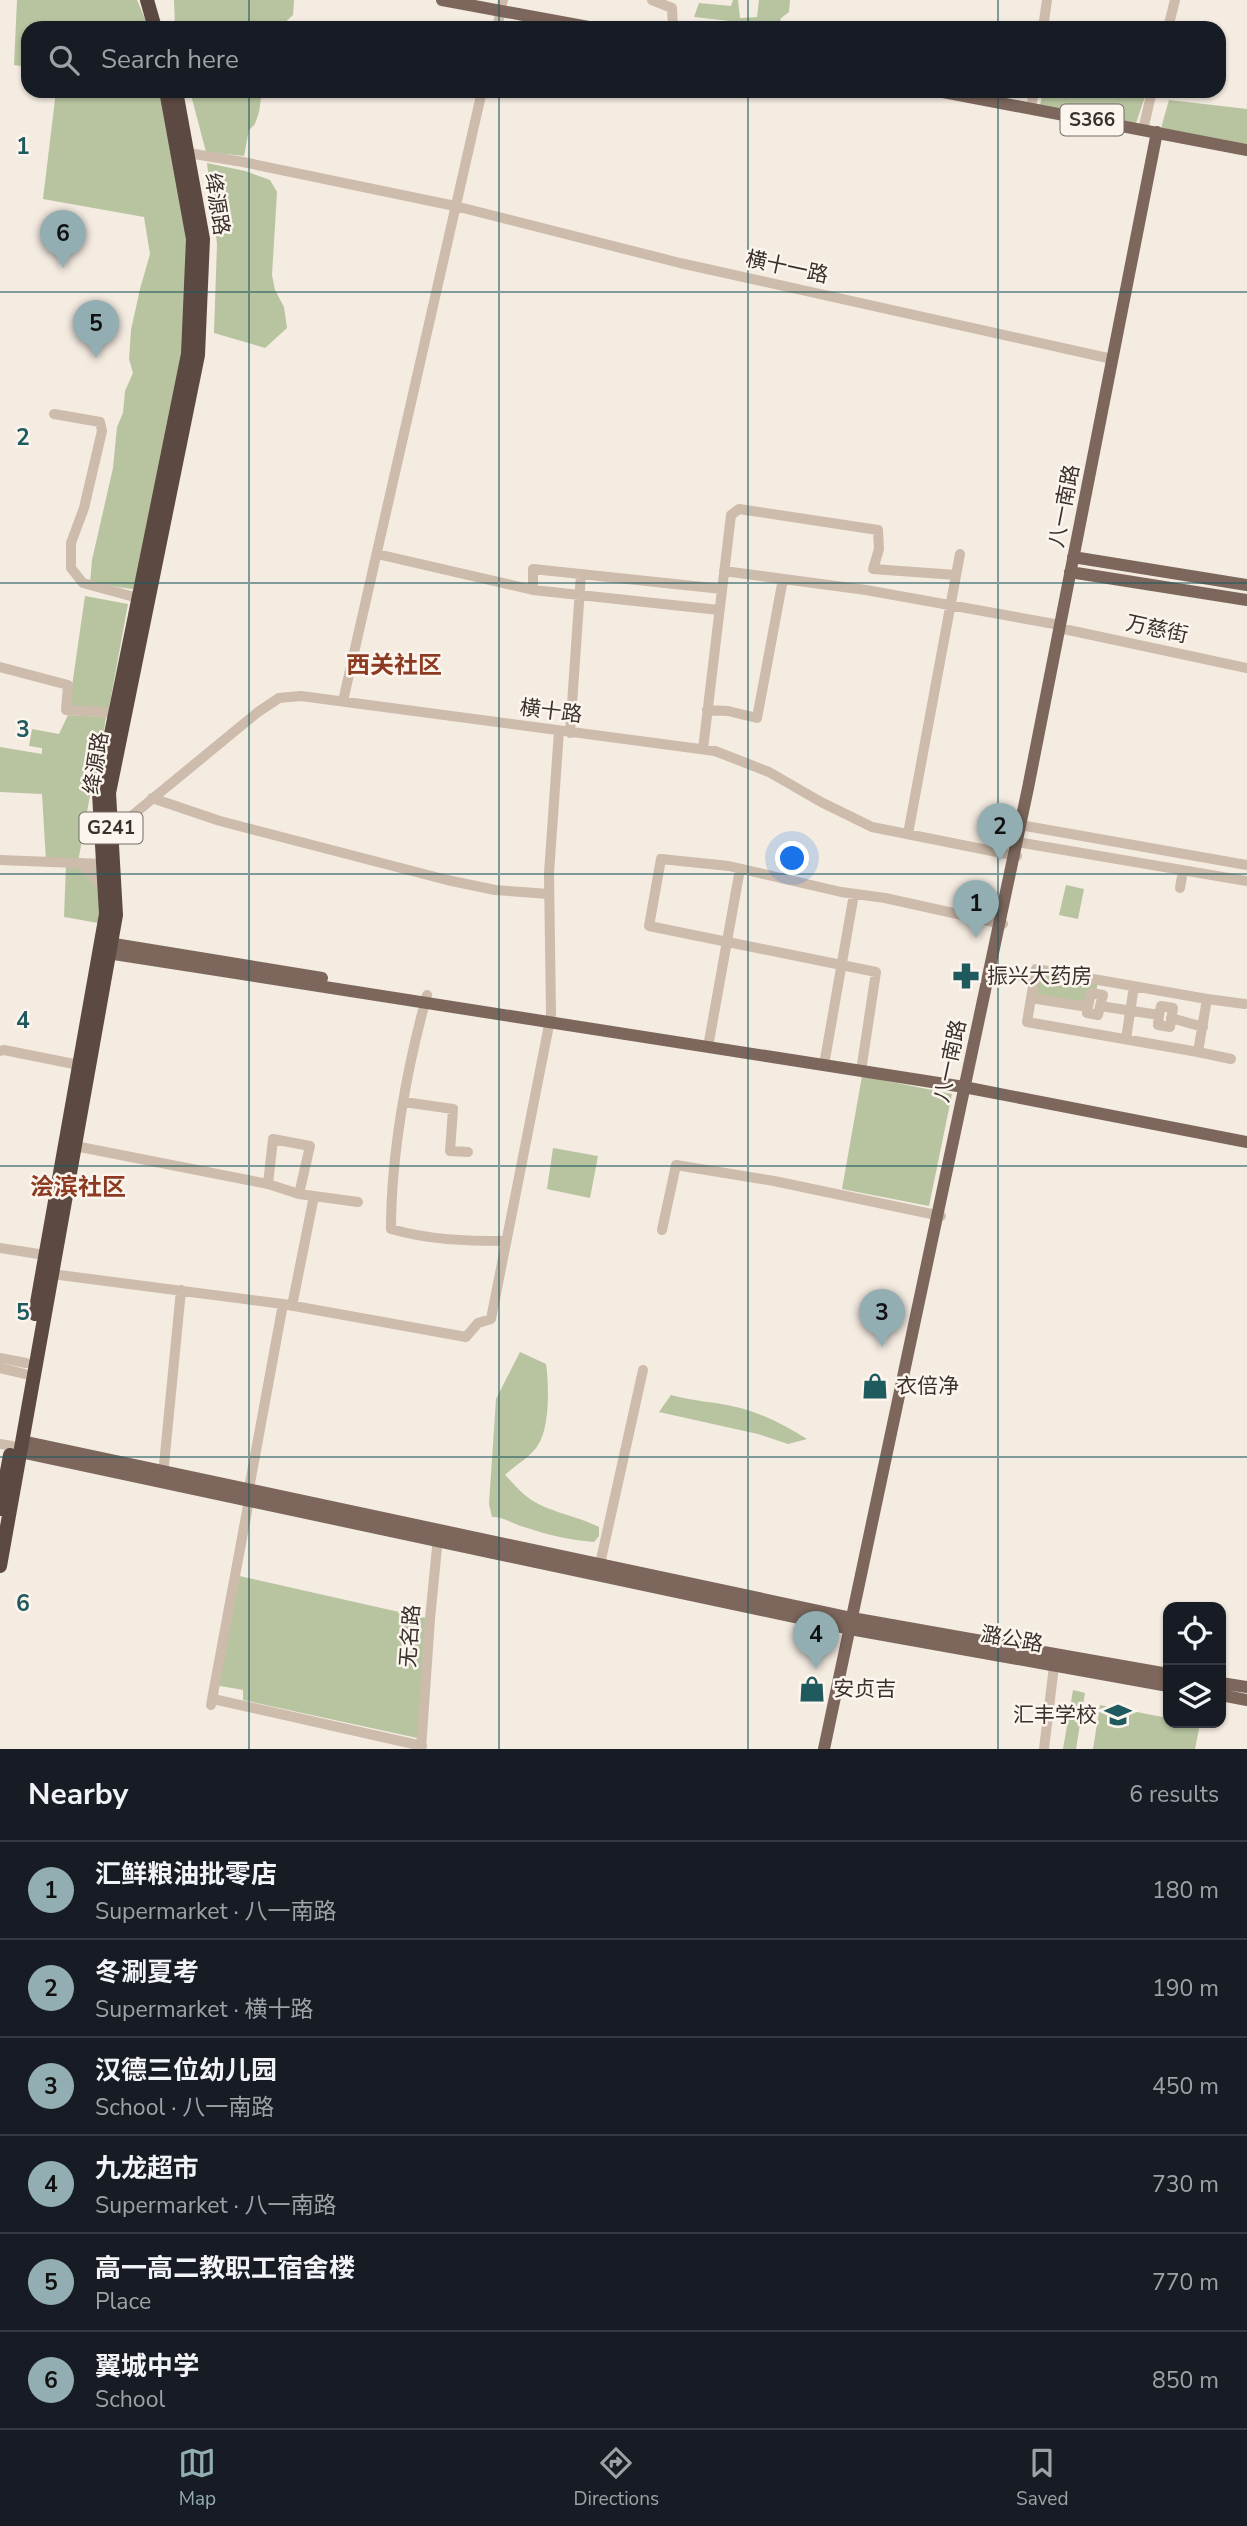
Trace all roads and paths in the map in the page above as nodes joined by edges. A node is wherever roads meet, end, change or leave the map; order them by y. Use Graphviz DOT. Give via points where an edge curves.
graph roads {
  1 [pos="147,0"];
  2 [pos="157,0"];
  3 [pos="442,0"];
  4 [pos="503,0"];
  5 [pos="652,0"];
  6 [pos="1047,0"];
  7 [pos="1175,0"];
  8 [pos="153,21"];
  9 [pos="162,21"];
  10 [pos="498,21"];
  11 [pos="556,21"];
  12 [pos="673,21"];
  13 [pos="1044,21"];
  14 [pos="1170,21"];
  15 [pos="167,98"];
  16 [pos="177,98"];
  17 [pos="480,98"];
  18 [pos="976,98"];
  19 [pos="1033,98"];
  20 [pos="1150,98"];
  21 [pos="1031,108"];
  22 [pos="1143,130"];
  23 [pos="1159,133"];
  24 [pos="1247,150"];
  25 [pos="188,153"];
  26 [pos="455,206"];
  27 [pos="1112,359"];
  28 [pos="54,414"];
  29 [pos="377,554"];
  30 [pos="960,554"];
  31 [pos="1075,557"];
  32 [pos="724,571"];
  33 [pos="1072,572"];
  34 [pos="581,574"];
  35 [pos="956,575"];
  36 [pos="783,579"];
  37 [pos="1247,584"];
  38 [pos="533,590"];
  39 [pos="722,590"];
  40 [pos="581,596"];
  41 [pos="138,598"];
  42 [pos="1247,600"];
  43 [pos="950,604"];
  44 [pos="719,610"];
  45 [pos="1061,627"];
  46 [pos="0,667"];
  47 [pos="1247,667"];
  48 [pos="343,701"];
  49 [pos="707,710"];
  50 [pos="116,713"];
  51 [pos="564,732"];
  52 [pos="702,749"];
  53 [pos="152,798"];
  54 [pos="1022,825"];
  55 [pos="111,832"];
  56 [pos="908,834"];
  57 [pos="1017,849"];
  58 [pos="0,860"];
  59 [pos="82,863"];
  60 [pos="103,864"];
  61 [pos="1247,865"];
  62 [pos="740,869"];
  63 [pos="1182,870"];
  64 [pos="1247,881"];
  65 [pos="1180,888"];
  66 [pos="105,890"];
  67 [pos="549,894"];
  68 [pos="854,894"];
  69 [pos="1001,924"];
  70 [pos="727,942"];
  71 [pos="105,948"];
  72 [pos="841,965"];
  73 [pos="992,969"];
  74 [pos="1099,980"];
  75 [pos="1033,982"];
  76 [pos="1134,986"];
  77 [pos="1170,993"];
  78 [pos="1031,998"];
  79 [pos="426,999"];
  80 [pos="1208,999"];
  81 [pos="1245,1004"];
  82 [pos="1094,1009"];
  83 [pos="1130,1010"];
  84 [pos="1170,1012"];
  85 [pos="1159,1015"];
  86 [pos="550,1019"];
  87 [pos="1164,1026"];
  88 [pos="1203,1027"];
  89 [pos="1091,1033"];
  90 [pos="1126,1039"];
  91 [pos="709,1044"];
  92 [pos="1162,1045"];
  93 [pos="0,1051"];
  94 [pos="1198,1052"];
  95 [pos="1231,1059"];
  96 [pos="825,1062"];
  97 [pos="79,1065"];
  98 [pos="861,1068"];
  99 [pos="967,1085"];
  100 [pos="404,1102"];
  101 [pos="1247,1136"];
  102 [pos="1247,1142"];
  103 [pos="75,1146"];
  104 [pos="468,1152"];
  105 [pos="268,1184"];
  106 [pos="299,1194"];
  107 [pos="314,1196"];
  108 [pos="358,1202"];
  109 [pos="939,1216"];
  110 [pos="662,1230"];
  111 [pos="505,1241"];
  112 [pos="0,1248"];
  113 [pos="45,1255"];
  114 [pos="52,1274"];
  115 [pos="181,1290"];
  116 [pos="287,1305"];
  117 [pos="0,1357"];
  118 [pos="0,1368"];
  119 [pos="26,1368"];
  120 [pos="643,1370"];
  121 [pos="14,1446"];
  122 [pos="162,1477"];
  123 [pos="2,1487"];
  124 [pos="250,1490"];
  125 [pos="0,1509"];
  126 [pos="439,1532"];
  127 [pos="600,1564"];
  128 [pos="0,1566"];
  129 [pos="854,1624"];
  130 [pos="1054,1666"];
  131 [pos="1163,1673"];
  132 [pos="1226,1684"];
  133 [pos="1163,1685"];
  134 [pos="1247,1688"];
  135 [pos="1226,1696"];
  136 [pos="1247,1700"];
  137 [pos="422,1747"];
  138 [pos="826,1749"];
  139 [pos="1044,1749"];
  1 -- 8 [label="highway"];
  2 -- 9 [label="highway"];
  3 -- 11 [label="main road"];
  4 -- 10 [label="street"];
  5 -- 12 [label="street" via="672,8"];
  6 -- 13 [label="street"];
  7 -- 14 [label="street"];
  15 -- 41 [label="highway, 绛源路 / G241" via="194,239 188,354"];
  16 -- 25 [label="highway, 绛源路 / G241"];
  17 -- 26 [label="street"];
  18 -- 21 [label="main road, S366"];
  19 -- 21 [label="street"];
  20 -- 22 [label="street"];
  21 -- 22 [label="main road, S366"];
  22 -- 23 [label="main road, S366"];
  23 -- 24 [label="main road, S366"];
  23 -- 27 [label="main road, 八一南路"];
  23 -- 31 [label="main road, 八一南路"];
  25 -- 26 [label="street, 横十一路"];
  25 -- 55 [label="highway, 绛源路 / G241" via="203,239 198,355 110,793"];
  26 -- 27 [label="street, 横十一路" via="680,263"];
  26 -- 29 [label="street"];
  27 -- 31 [label="main road, 八一南路"];
  28 -- 41 [label="street" via="100,422 102,431 71,543 71,568 83,583"];
  29 -- 38 [label="street"];
  29 -- 48 [label="street"];
  30 -- 35 [label="street"];
  31 -- 33 [label="main road, 八一南路"];
  31 -- 37 [label="main road"];
  32 -- 35 [label="street" via="731,515 739,509 878,530 880,549 873,569"];
  32 -- 36 [label="street, 万慈街"];
  32 -- 39 [label="street"];
  33 -- 42 [label="main road"];
  33 -- 45 [label="main road, 八一南路"];
  34 -- 38 [label="street" via="533,569"];
  34 -- 39 [label="street"];
  34 -- 40 [label="street"];
  35 -- 43 [label="street"];
  36 -- 43 [label="street, 万慈街"];
  36 -- 49 [label="street" via="757,718"];
  38 -- 40 [label="street"];
  39 -- 44 [label="street"];
  40 -- 44 [label="street"];
  40 -- 51 [label="street"];
  41 -- 50 [label="highway, 绛源路 / G241"];
  43 -- 45 [label="street, 万慈街"];
  43 -- 56 [label="street"];
  44 -- 49 [label="street"];
  45 -- 47 [label="street, 万慈街"];
  45 -- 54 [label="main road, 八一南路"];
  46 -- 50 [label="street" via="68,685 65,710"];
  48 -- 51 [label="street, 横十路"];
  48 -- 53 [label="street, 横十路" via="279,698"];
  49 -- 52 [label="street"];
  50 -- 60 [label="highway, 绛源路 / G241" via="99,793"];
  51 -- 52 [label="street, 横十路"];
  51 -- 67 [label="street"];
  52 -- 56 [label="street, 横十路" via="769,772 872,827"];
  53 -- 55 [label="street, 横十路"];
  53 -- 67 [label="street" via="220,821 447,880"];
  54 -- 57 [label="main road, 八一南路"];
  54 -- 61 [label="street"];
  55 -- 71 [label="highway, 绛源路 / G241" via="116,915"];
  56 -- 57 [label="street, 横十路"];
  57 -- 63 [label="street, 横十路"];
  57 -- 69 [label="main road, 八一南路"];
  58 -- 59 [label="street"];
  59 -- 60 [label="street"];
  59 -- 66 [label="street"];
  60 -- 66 [label="highway, 绛源路 / G241"];
  62 -- 68 [label="street"];
  62 -- 70 [label="street"];
  62 -- 70 [label="street" via="661,859 651,911 649,926"];
  63 -- 64 [label="street, 横十路"];
  63 -- 65 [label="street"];
  66 -- 71 [label="highway, 绛源路 / G241"];
  67 -- 86 [label="street"];
  68 -- 69 [label="street"];
  68 -- 72 [label="street"];
  69 -- 73 [label="main road, 八一南路"];
  70 -- 72 [label="street"];
  70 -- 91 [label="street"];
  71 -- 79 [label="main road"];
  71 -- 97 [label="highway, 绛源路 / G241"];
  71 -- 103 [label="highway, 绛源路 / G241"];
  72 -- 96 [label="street"];
  72 -- 98 [label="street" via="876,972"];
  73 -- 75 [label="street"];
  73 -- 99 [label="main road, 八一南路"];
  74 -- 75 [label="street" via="1036,969"];
  74 -- 76 [label="street"];
  74 -- 82 [label="street" via="1097,994 1091,993"];
  75 -- 78 [label="street"];
  76 -- 77 [label="street"];
  76 -- 83 [label="street"];
  77 -- 80 [label="street"];
  77 -- 84 [label="street"];
  78 -- 82 [label="street"];
  78 -- 89 [label="street" via="1027,1022"];
  79 -- 86 [label="main road"];
  79 -- 100 [label="street"];
  80 -- 81 [label="street"];
  80 -- 88 [label="street"];
  82 -- 83 [label="street"];
  82 -- 89 [label="street"];
  83 -- 85 [label="street"];
  83 -- 90 [label="street"];
  84 -- 85 [label="street" via="1161,1006"];
  84 -- 87 [label="street" via="1170,1027"];
  84 -- 88 [label="street"];
  85 -- 87 [label="street" via="1158,1025"];
  86 -- 91 [label="main road"];
  86 -- 111 [label="street"];
  87 -- 92 [label="street"];
  88 -- 94 [label="street"];
  89 -- 90 [label="street"];
  90 -- 92 [label="street"];
  91 -- 96 [label="main road"];
  92 -- 94 [label="street"];
  93 -- 97 [label="street"];
  94 -- 95 [label="street"];
  96 -- 98 [label="main road"];
  97 -- 113 [label="highway, 绛源路 / G241"];
  98 -- 99 [label="main road"];
  99 -- 101 [label="main road"];
  99 -- 102 [label="main road"];
  99 -- 109 [label="main road, 八一南路"];
  100 -- 104 [label="street" via="453,1109 450,1151"];
  100 -- 111 [label="street" via="391,1229 454,1241"];
  103 -- 105 [label="street"];
  103 -- 114 [label="highway, 绛源路 / G241"];
  105 -- 106 [label="street"];
  105 -- 106 [label="street" via="273,1139 310,1146"];
  106 -- 107 [label="street"];
  107 -- 108 [label="street"];
  107 -- 116 [label="street"];
  109 -- 110 [label="street" via="676,1165"];
  109 -- 129 [label="main road, 八一南路"];
  111 -- 116 [label="street" via="491,1319 478,1323 466,1337"];
  112 -- 113 [label="street"];
  113 -- 119 [label="highway, 绛源路 / G241"];
  114 -- 115 [label="street"];
  114 -- 121 [label="highway, 绛源路 / G241"];
  115 -- 116 [label="street"];
  115 -- 122 [label="street"];
  116 -- 124 [label="street"];
  117 -- 119 [label="street"];
  118 -- 119 [label="street"];
  119 -- 121 [label="highway, 绛源路 / G241"];
  120 -- 127 [label="street"];
  121 -- 122 [label="main road"];
  121 -- 123 [label="highway, 绛源路 / G241"];
  121 -- 128 [label="highway, 绛源路 / G241"];
  122 -- 124 [label="main road"];
  123 -- 125 [label="highway, 绛源路 / G241"];
  124 -- 126 [label="main road"];
  124 -- 137 [label="street" via="212,1702"];
  126 -- 127 [label="main road"];
  126 -- 129 [label="main road"];
  126 -- 137 [label="street, 无名路"];
  127 -- 129 [label="main road"];
  129 -- 130 [label="main road, 潞公路"];
  129 -- 131 [label="main road, 潞公路"];
  129 -- 138 [label="main road, 八一南路"];
  130 -- 133 [label="main road, 潞公路"];
  130 -- 139 [label="street"];
  132 -- 134 [label="main road"];
  135 -- 136 [label="main road"];
}
